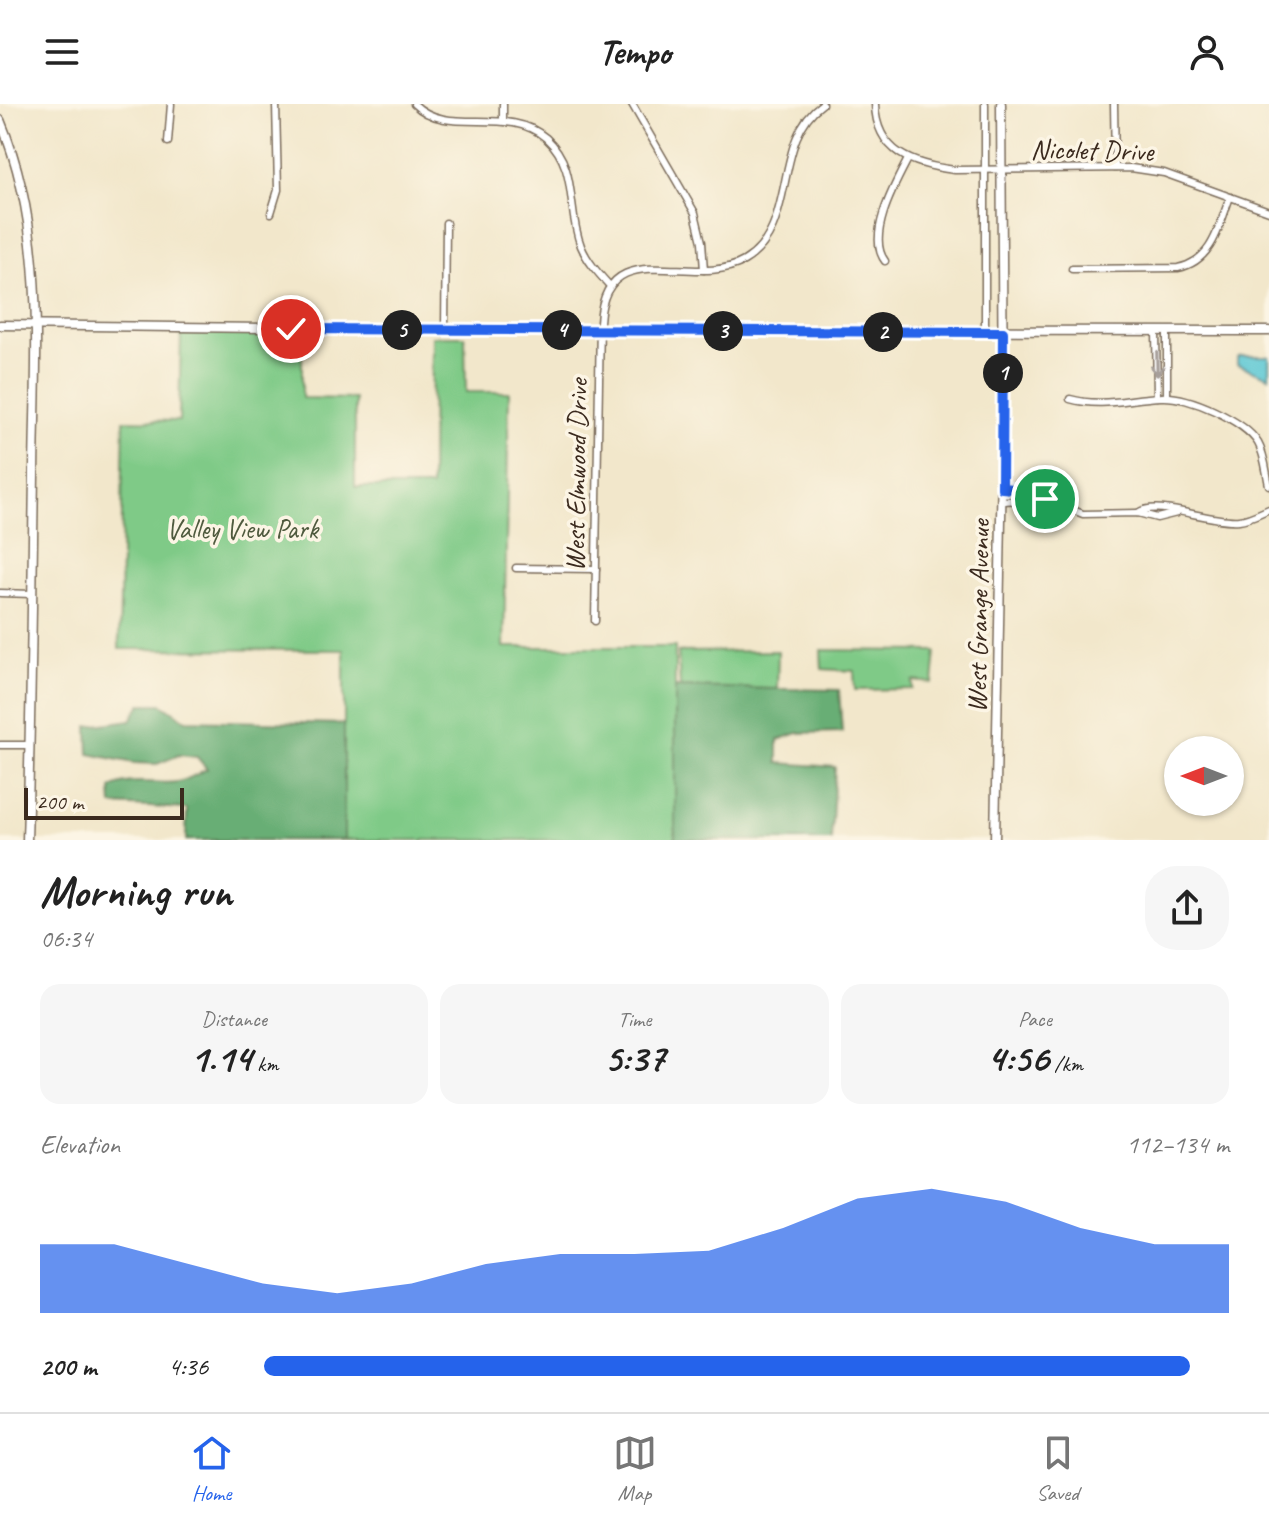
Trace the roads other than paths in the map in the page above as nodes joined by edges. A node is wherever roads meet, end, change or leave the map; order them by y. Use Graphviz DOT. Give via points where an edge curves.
graph roads {
  1 [pos="171,104"];
  2 [pos="276,104"];
  3 [pos="414,104"];
  4 [pos="503,104"];
  5 [pos="632,104"];
  6 [pos="822,104"];
  7 [pos="875,104"];
  8 [pos="985,104"];
  9 [pos="1001,104"];
  10 [pos="1114,104"];
  11 [pos="811,107"];
  12 [pos="0,120"];
  13 [pos="503,120"];
  14 [pos="168,142"];
  15 [pos="908,159"];
  16 [pos="1115,168"];
  17 [pos="986,170"];
  18 [pos="1003,170"];
  19 [pos="1230,197"];
  20 [pos="1269,211"];
  21 [pos="271,213"];
  22 [pos="446,223"];
  23 [pos="885,261"];
  24 [pos="1072,269"];
  25 [pos="704,270"];
  26 [pos="609,285"];
  27 [pos="0,325"];
  28 [pos="35,325"];
  29 [pos="445,330"];
  30 [pos="600,330"];
  31 [pos="1156,331"];
  32 [pos="1167,331"];
  33 [pos="1269,331"];
  34 [pos="985,332"];
  35 [pos="1003,332"];
  36 [pos="1167,396"];
  37 [pos="1157,397"];
  38 [pos="1070,399"];
  39 [pos="1269,485"];
  40 [pos="1002,488"];
  41 [pos="1045,499"];
  42 [pos="1002,501"];
  43 [pos="1269,509"];
  44 [pos="516,568"];
  45 [pos="596,569"];
  46 [pos="0,593"];
  47 [pos="32,594"];
  48 [pos="595,621"];
  49 [pos="0,745"];
  50 [pos="30,745"];
  51 [pos="27,840"];
  52 [pos="995,840"];
  1 -- 14 [label="street"];
  2 -- 21 [label="street" via="278,190"];
  3 -- 13 [label="street" via="443,119"];
  4 -- 13 [label="street"];
  5 -- 25 [label="street" via="695,213"];
  6 -- 11 [label="street"];
  7 -- 15 [label="street" via="883,136"];
  8 -- 17 [label="street"];
  9 -- 18 [label="street, West Grange Avenue"];
  10 -- 16 [label="street"];
  11 -- 25 [label="street" via="760,247 739,263"];
  12 -- 28 [label="street" via="30,221"];
  13 -- 26 [label="street" via="538,131 557,150 569,174 580,245"];
  15 -- 17 [label="street, Nicolet Drive" via="930,167"];
  15 -- 23 [label="street" via="881,222 878,246"];
  16 -- 18 [label="street, Nicolet Drive"];
  16 -- 19 [label="street, Nicolet Drive" via="1156,171"];
  17 -- 18 [label="street, Nicolet Drive"];
  17 -- 34 [label="street"];
  18 -- 35 [label="street, West Grange Avenue"];
  19 -- 20 [label="street, Nicolet Drive"];
  19 -- 24 [label="street" via="1208,250 1191,265"];
  22 -- 29 [label="street"];
  25 -- 26 [label="street" via="635,270"];
  26 -- 30 [label="street, West Elmwood Drive"];
  27 -- 28 [label="street"];
  28 -- 29 [label="street"];
  28 -- 47 [label="street"];
  29 -- 30 [label="street"];
  30 -- 34 [label="street"];
  30 -- 45 [label="street, West Elmwood Drive"];
  31 -- 32 [label="street"];
  31 -- 35 [label="street"];
  31 -- 37 [label="street, one-way"];
  32 -- 33 [label="street"];
  32 -- 36 [label="street"];
  34 -- 35 [label="street"];
  35 -- 40 [label="street, West Grange Avenue"];
  36 -- 37 [label="street"];
  36 -- 39 [label="street" via="1249,431 1260,446"];
  37 -- 38 [label="street" via="1109,405"];
  40 -- 41 [label="street" via="1034,491"];
  40 -- 42 [label="street, West Grange Avenue"];
  41 -- 42 [label="street"];
  41 -- 43 [label="street" via="1083,514 1138,513 1158,507 1239,520"];
  42 -- 52 [label="street, West Grange Avenue"];
  44 -- 45 [label="street"];
  45 -- 48 [label="street, West Elmwood Drive"];
  46 -- 47 [label="street"];
  47 -- 50 [label="street"];
  49 -- 50 [label="street"];
  50 -- 51 [label="street"];
}
